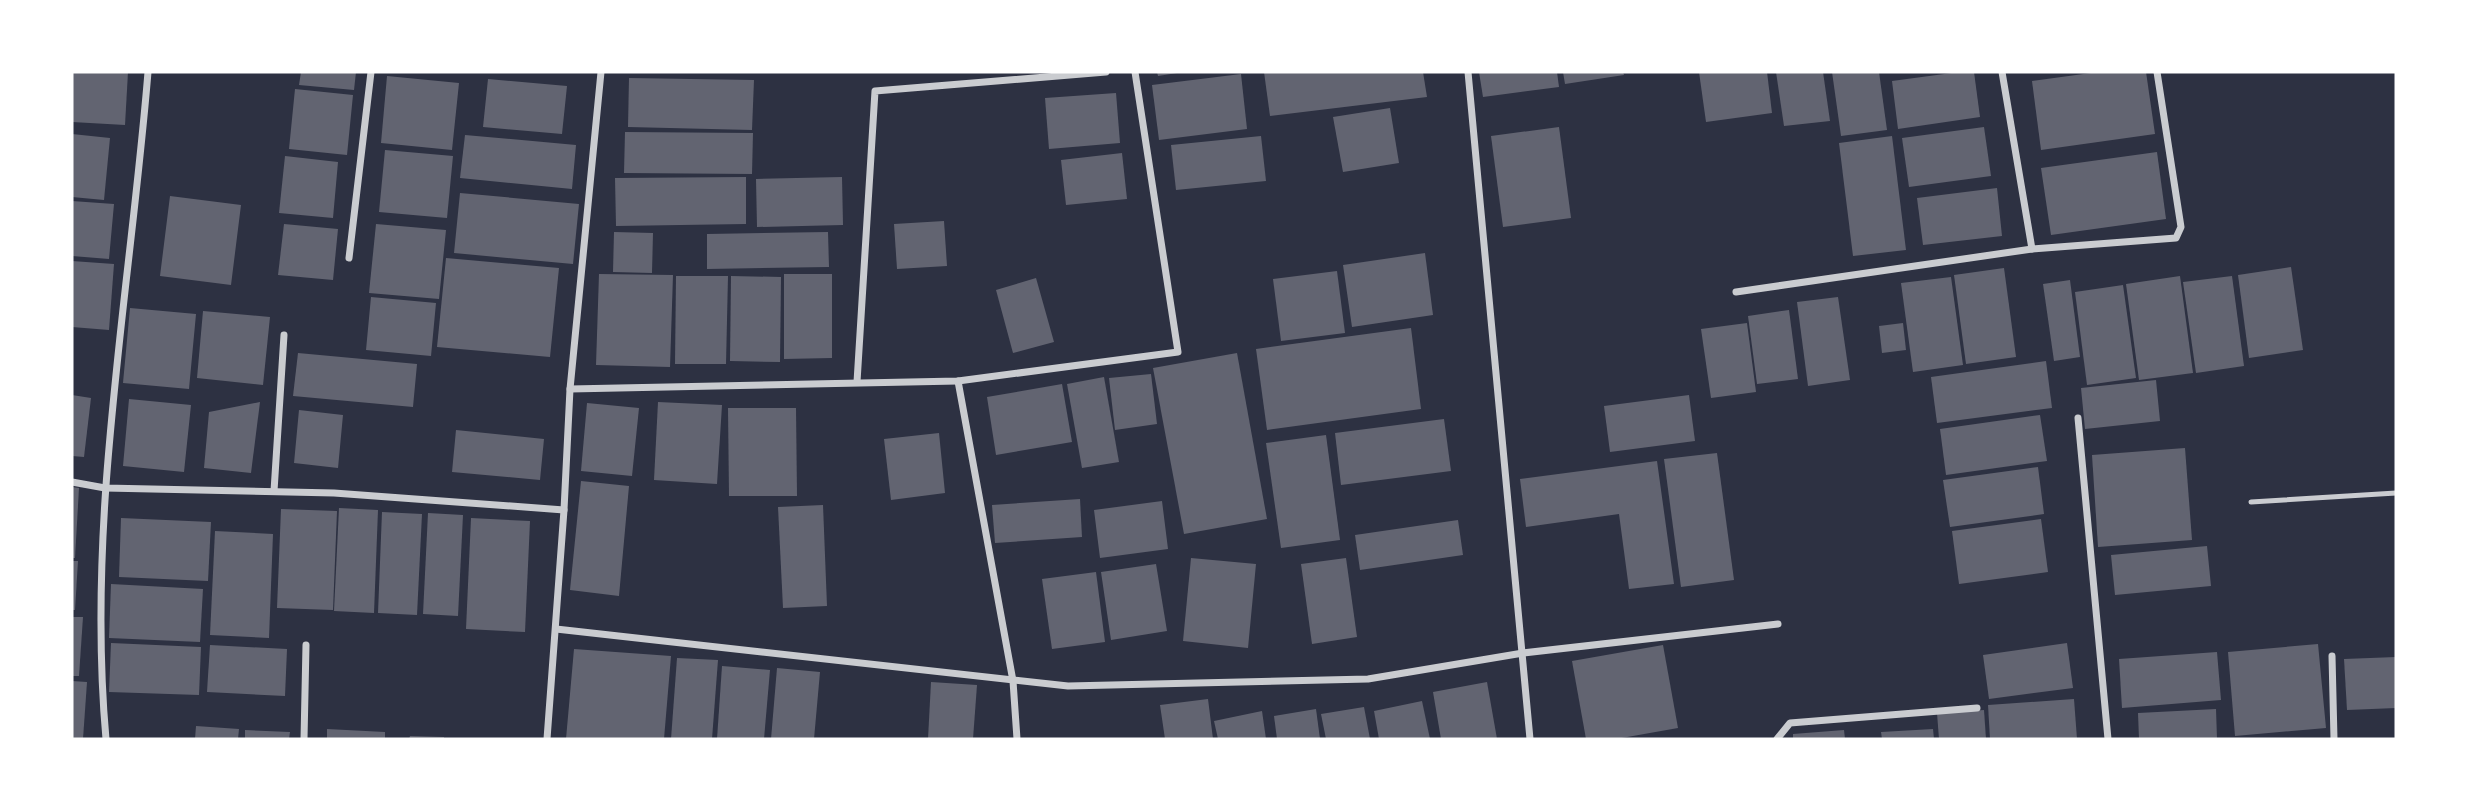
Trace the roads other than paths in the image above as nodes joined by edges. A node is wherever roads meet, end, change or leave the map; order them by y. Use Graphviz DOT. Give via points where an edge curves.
graph roads {
  1 [pos="148,72"];
  2 [pos="371,72"];
  3 [pos="601,72"];
  4 [pos="1106,72"];
  5 [pos="1135,72"];
  6 [pos="1468,72"];
  7 [pos="2002,72"];
  8 [pos="2157,72"];
  9 [pos="2032,249"];
  10 [pos="349,258"];
  11 [pos="1736,292"];
  12 [pos="284,335"];
  13 [pos="958,381"];
  14 [pos="857,382"];
  15 [pos="570,389"];
  16 [pos="2078,418"];
  17 [pos="72,482"];
  18 [pos="105,488"];
  19 [pos="274,491"];
  20 [pos="2396,493"];
  21 [pos="2251,502"];
  22 [pos="564,510"];
  23 [pos="1778,624"];
  24 [pos="556,629"];
  25 [pos="306,645"];
  26 [pos="1522,653"];
  27 [pos="2332,656"];
  28 [pos="1013,681"];
  29 [pos="1977,708"];
  30 [pos="106,739"];
  31 [pos="304,739"];
  32 [pos="547,739"];
  33 [pos="1017,739"];
  34 [pos="1530,739"];
  35 [pos="1777,739"];
  36 [pos="2108,739"];
  37 [pos="2334,739"];
  1 -- 18 [label="street"];
  2 -- 10 [label="street"];
  3 -- 15 [label="street"];
  4 -- 14 [label="street" via="875,91"];
  5 -- 13 [label="street" via="1178,352"];
  6 -- 26 [label="street"];
  7 -- 9 [label="street"];
  8 -- 9 [label="street" via="2180,233 2170,240"];
  9 -- 11 [label="street"];
  12 -- 19 [label="street"];
  13 -- 14 [label="street"];
  13 -- 28 [label="street"];
  14 -- 15 [label="street"];
  15 -- 22 [label="street"];
  16 -- 36 [label="street"];
  17 -- 18 [label="street"];
  18 -- 19 [label="street"];
  18 -- 30 [label="street" via="101,686"];
  19 -- 22 [label="street"];
  20 -- 21 [label="lane"];
  22 -- 24 [label="street"];
  23 -- 26 [label="street"];
  24 -- 28 [label="street"];
  24 -- 32 [label="street"];
  25 -- 31 [label="street"];
  26 -- 28 [label="street" via="1368,679 1069,685"];
  26 -- 34 [label="street"];
  27 -- 37 [label="street"];
  28 -- 33 [label="street"];
  29 -- 35 [label="street" via="1790,723"];
}
